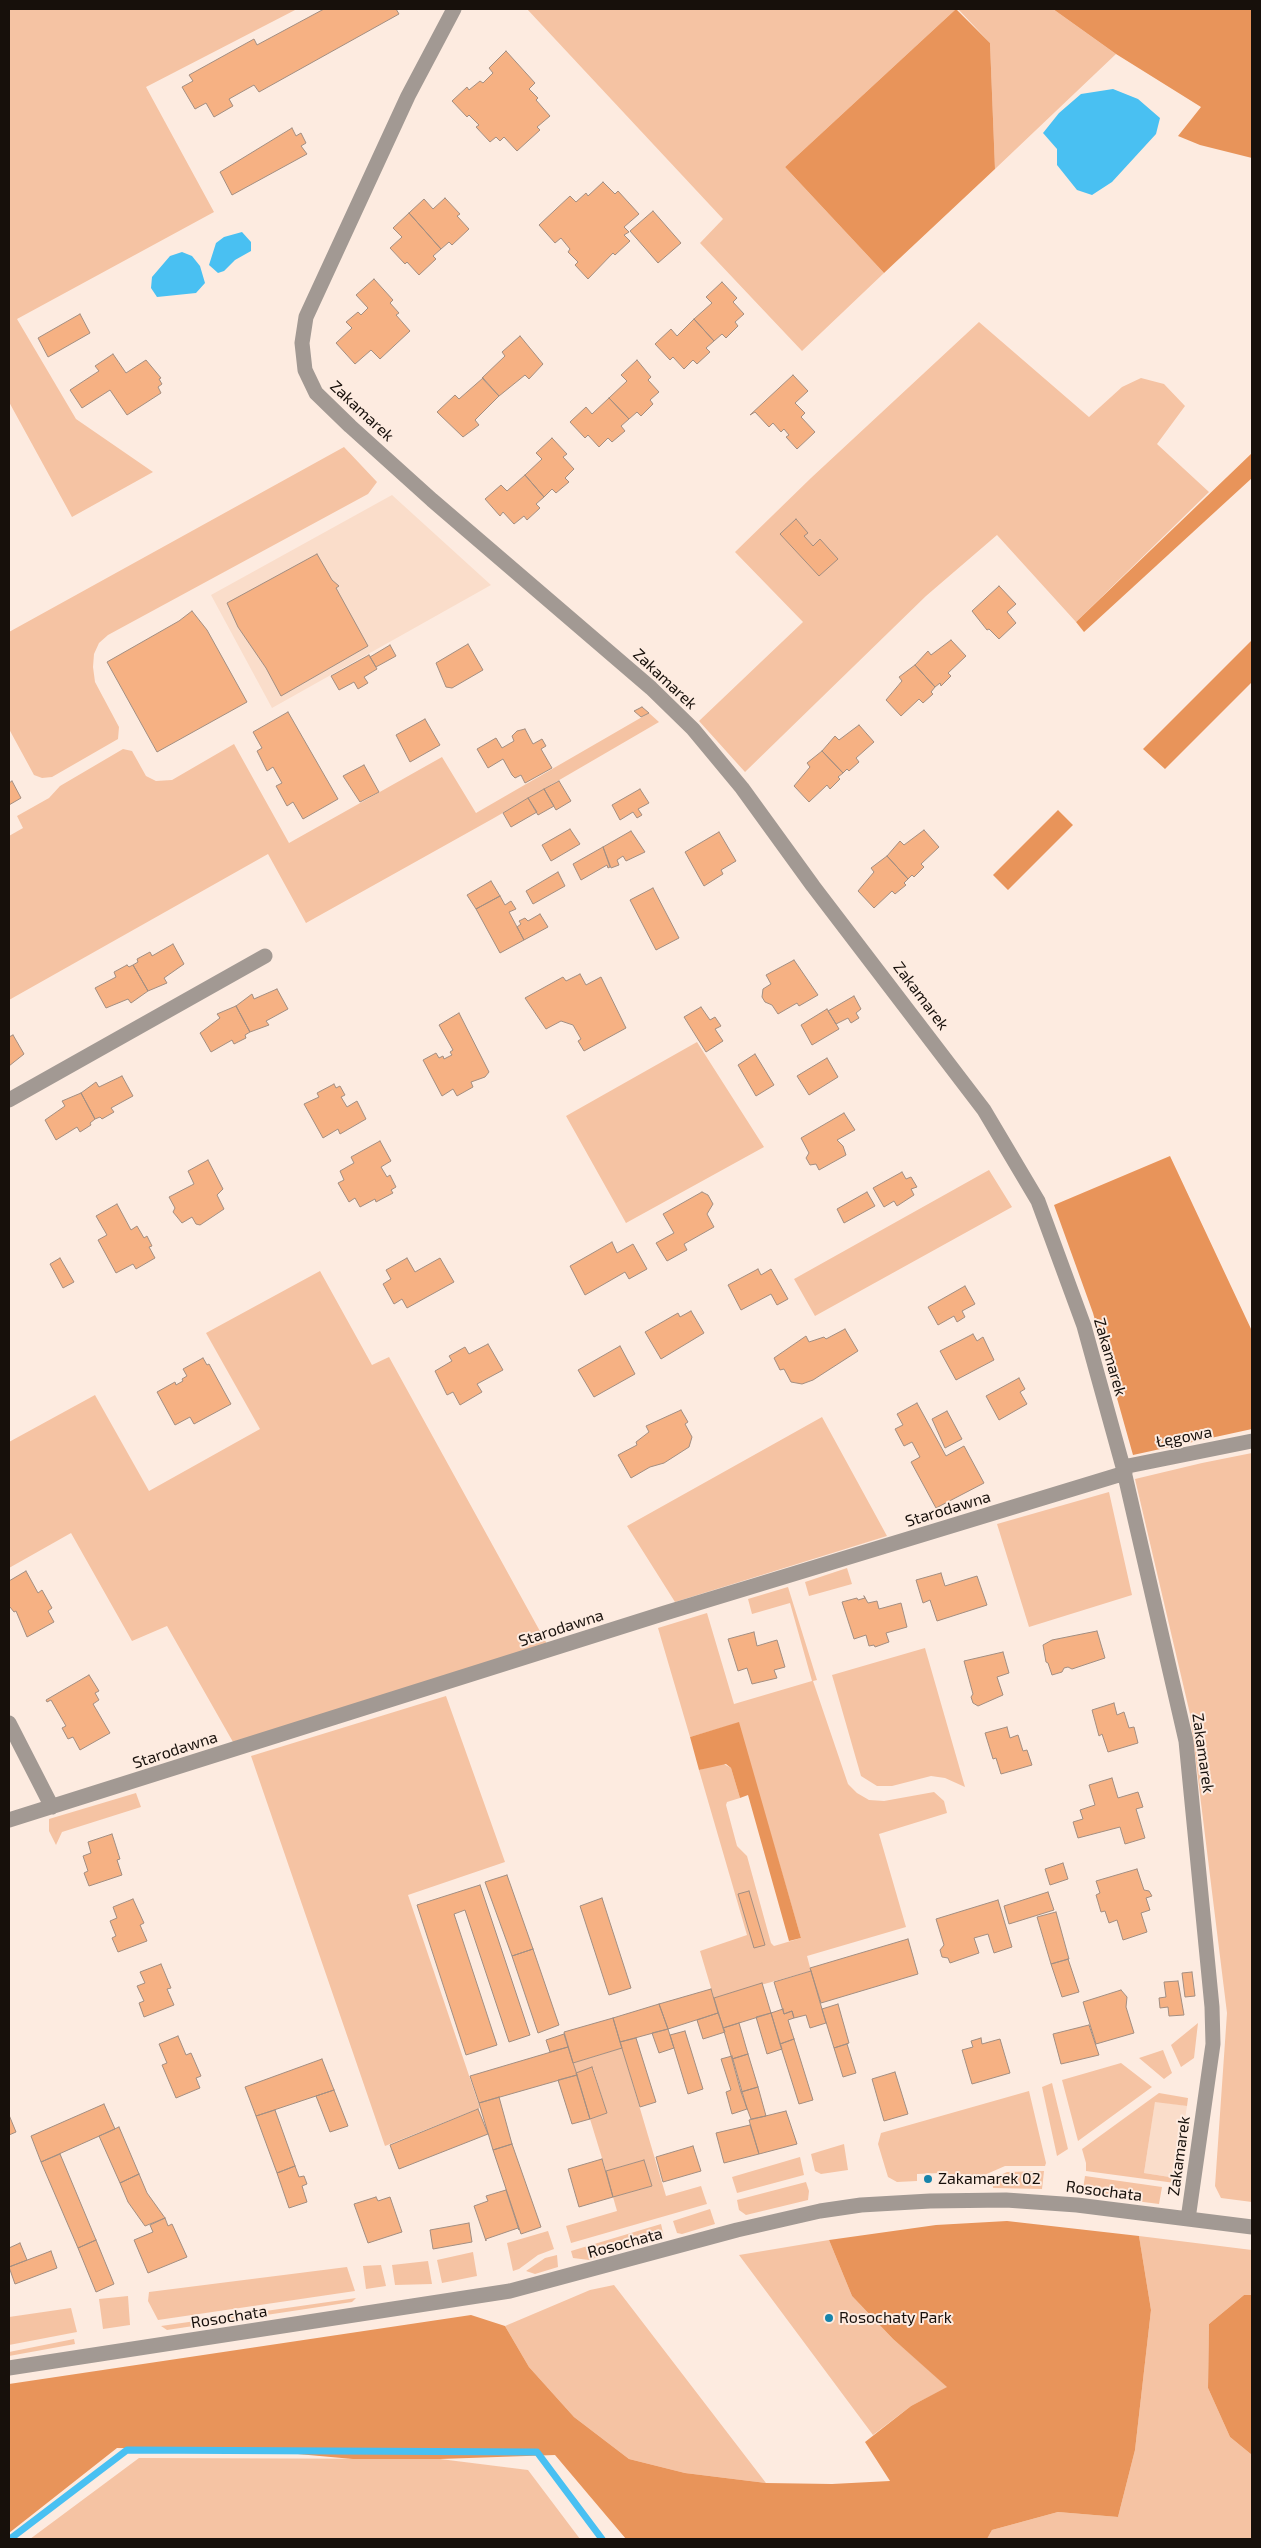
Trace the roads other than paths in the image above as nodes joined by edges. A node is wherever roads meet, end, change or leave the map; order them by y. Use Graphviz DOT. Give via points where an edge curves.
graph roads {
  1 [pos="454,9"];
  2 [pos="265,956"];
  3 [pos="9,1100"];
  4 [pos="1252,1441"];
  5 [pos="1124,1470"];
  6 [pos="9,1723"];
  7 [pos="52,1807"];
  8 [pos="9,1820"];
  9 [pos="1188,2219"];
  10 [pos="1252,2227"];
  11 [pos="9,2368"];
  1 -- 5 [label="street, Zakamarek" via="408,96 306,317 302,342 305,370 316,393 350,426 651,688 692,728 742,788 984,1110 1038,1201 1084,1326"];
  2 -- 3 [label="street"];
  4 -- 5 [label="street, Łęgowa"];
  5 -- 7 [label="street, Starodawna"];
  5 -- 9 [label="street, Zakamarek" via="1186,1741 1212,2007 1213,2044"];
  6 -- 7 [label="street"];
  7 -- 8 [label="street, Starodawna"];
  9 -- 10 [label="street, Rosochata"];
  9 -- 11 [label="street, Rosochata" via="1006,2200 861,2205 737,2230 510,2291"];
}
